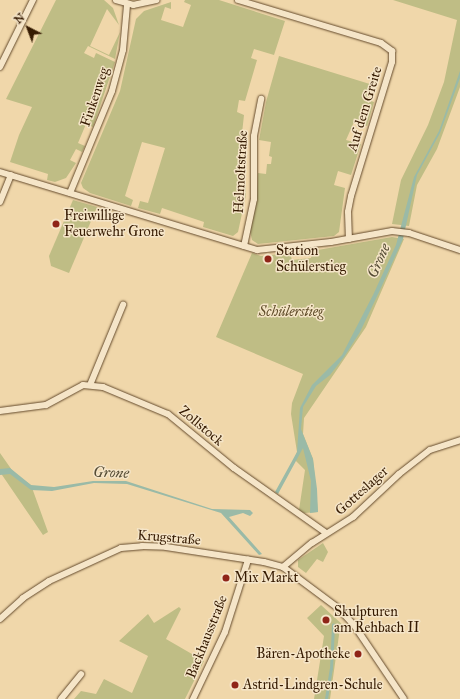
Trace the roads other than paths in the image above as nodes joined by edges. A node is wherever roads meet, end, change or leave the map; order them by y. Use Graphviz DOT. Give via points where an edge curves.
graph roads {
  1 [pos="33,0"];
  2 [pos="116,0"];
  3 [pos="156,0"];
  4 [pos="238,0"];
  5 [pos="127,4"];
  6 [pos="0,67"];
  7 [pos="261,99"];
  8 [pos="0,172"];
  9 [pos="11,175"];
  10 [pos="70,193"];
  11 [pos="0,202"];
  12 [pos="348,239"];
  13 [pos="244,246"];
  14 [pos="460,250"];
  15 [pos="123,305"];
  16 [pos="90,385"];
  17 [pos="0,411"];
  18 [pos="460,439"];
  19 [pos="326,533"];
  20 [pos="248,560"];
  21 [pos="283,567"];
  22 [pos="0,619"];
  23 [pos="81,674"];
  24 [pos="61,699"];
  25 [pos="193,699"];
  26 [pos="404,699"];
  1 -- 6 [label="street"];
  2 -- 5 [label="street"];
  3 -- 5 [label="street" via="141,5"];
  4 -- 12 [label="street, Auf dem Greite" via="381,43 392,52 392,62 350,196"];
  5 -- 10 [label="street, Finkenweg" via="123,50 112,91"];
  7 -- 13 [label="street, Helmoltstraße" via="254,136 254,199"];
  8 -- 9 [label="street"];
  9 -- 10 [label="street"];
  9 -- 11 [label="street"];
  10 -- 13 [label="street"];
  12 -- 13 [label="street" via="261,250"];
  12 -- 14 [label="street" via="397,231"];
  15 -- 16 [label="street"];
  16 -- 17 [label="street" via="78,386 46,405"];
  16 -- 19 [label="street, Zollstock" via="168,414 234,468"];
  18 -- 19 [label="street, Gotteslager" via="430,450 399,474 353,517"];
  19 -- 21 [label="street, Gotteslager"];
  20 -- 21 [label="street, Krugstraße"];
  20 -- 22 [label="street, Krugstraße" via="166,547 121,548 49,581 23,598"];
  20 -- 25 [label="street, Backhausstraße" via="225,632"];
  21 -- 26 [label="street" via="319,591 348,618"];
  23 -- 24 [label="street"];
}
